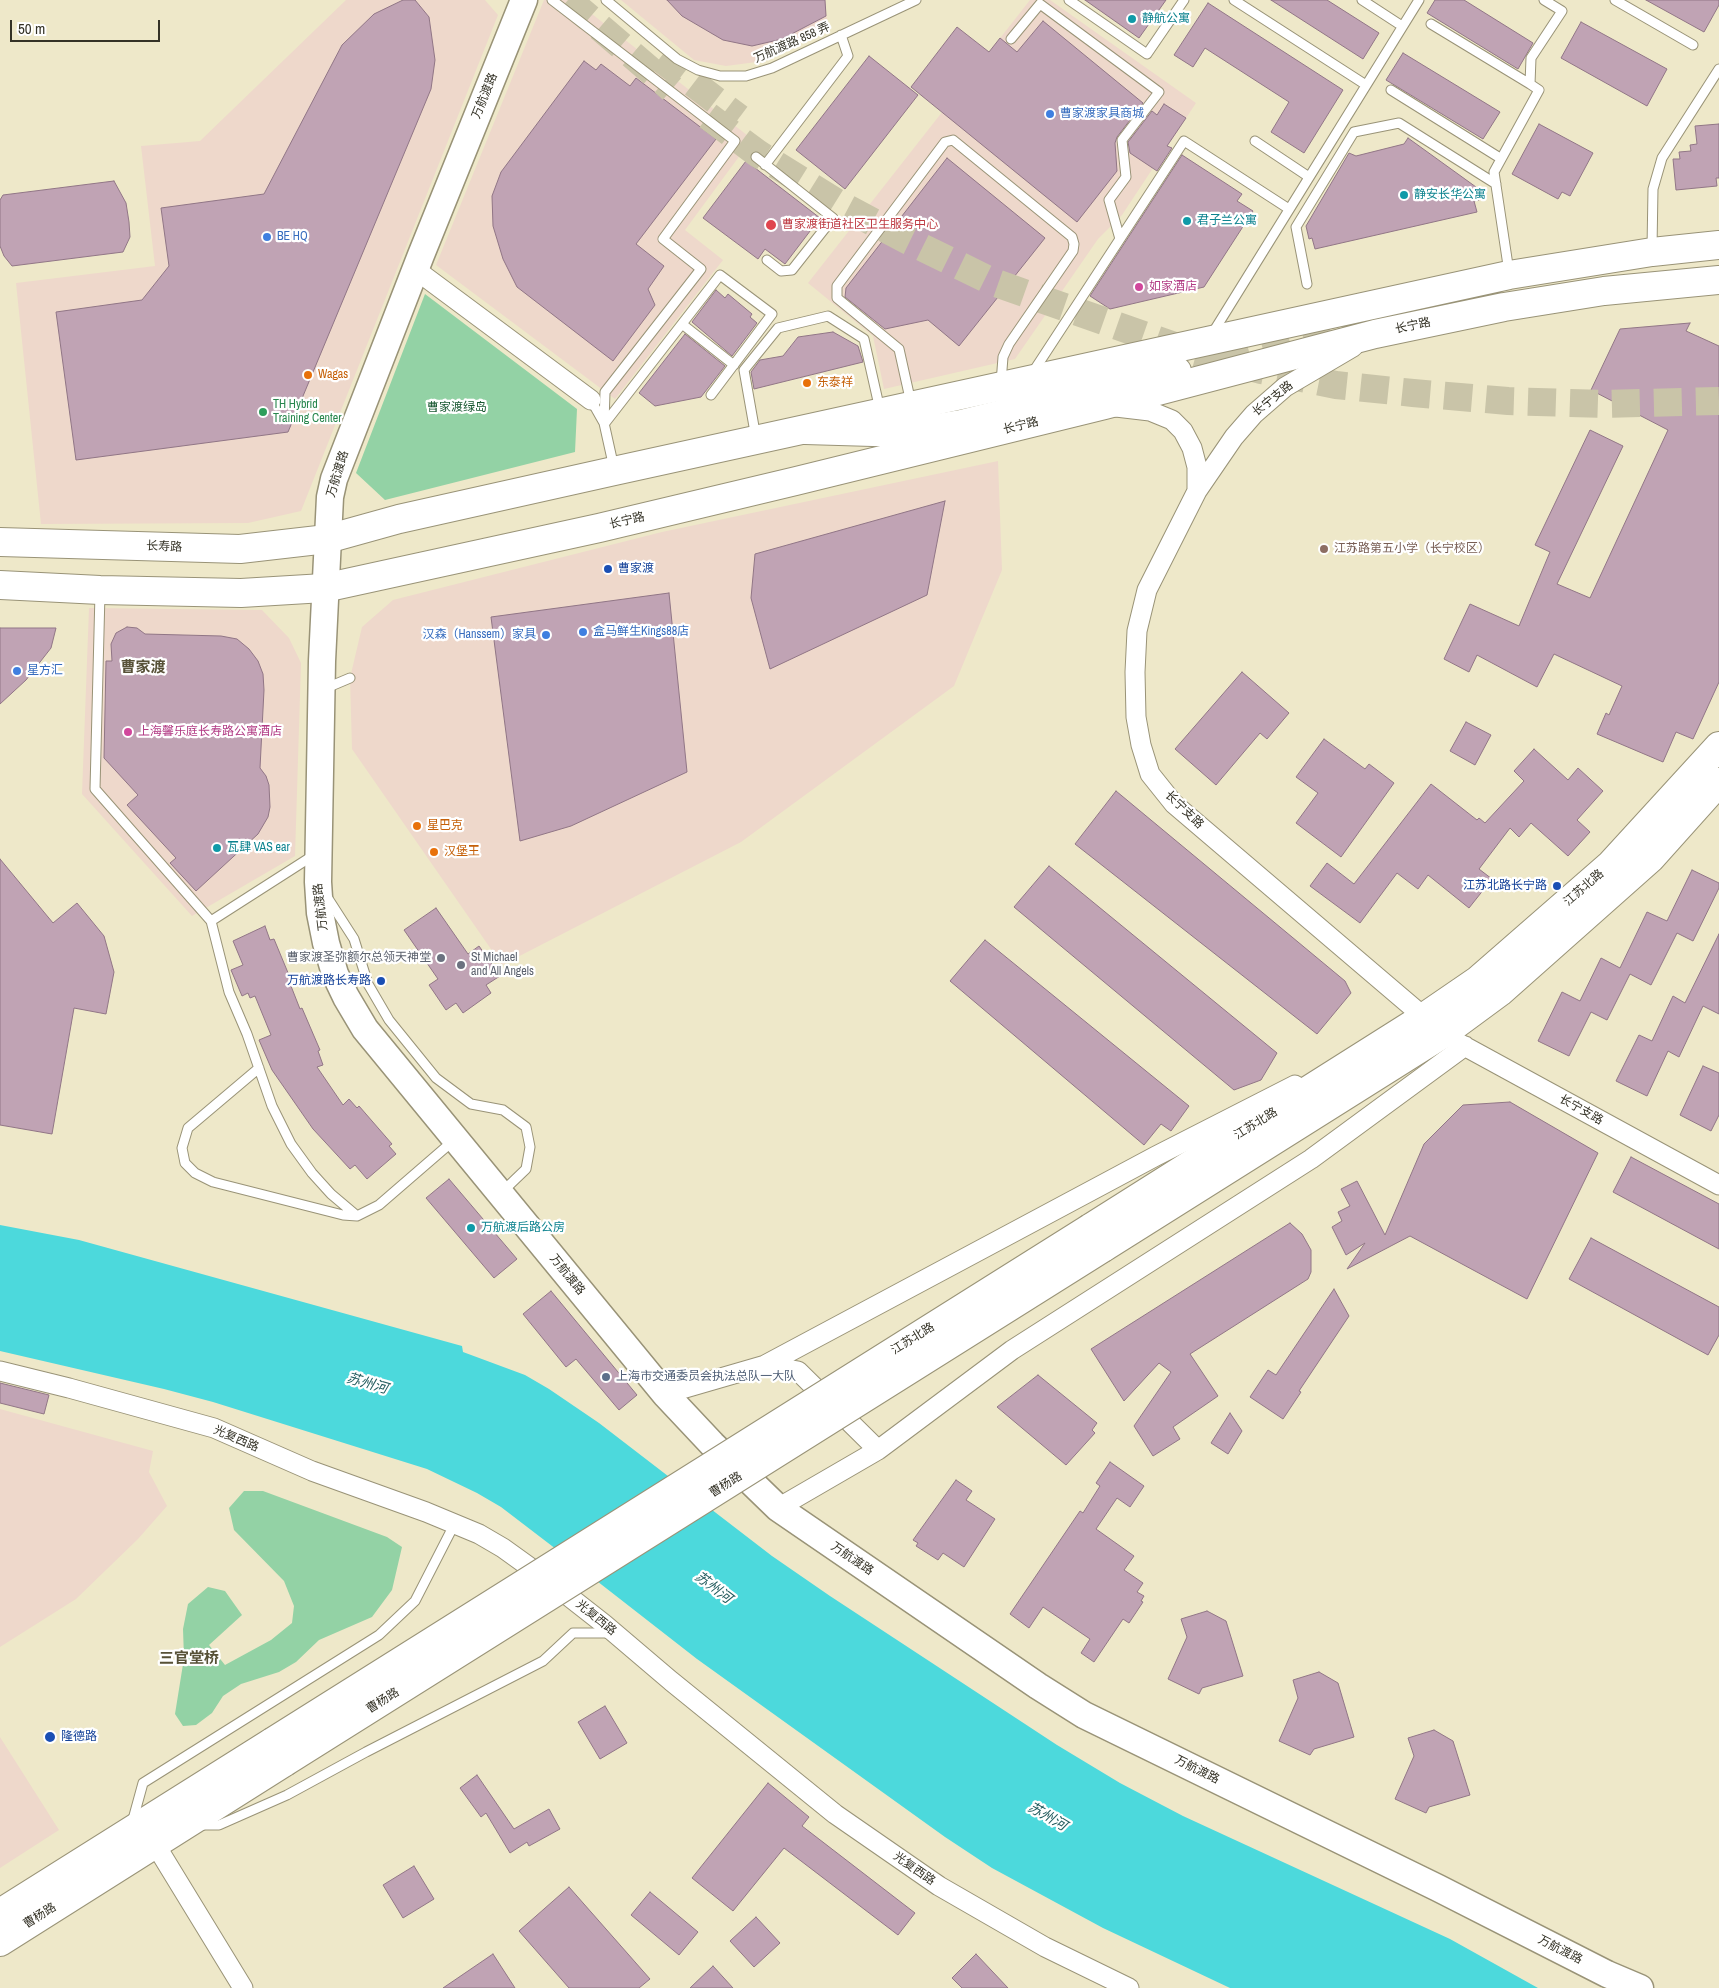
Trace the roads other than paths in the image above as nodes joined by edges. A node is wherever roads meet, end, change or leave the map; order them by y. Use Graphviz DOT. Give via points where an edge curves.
graph roads {
  1 [pos="524,0"];
  2 [pos="552,0"];
  3 [pos="606,0"];
  4 [pos="916,0"];
  5 [pos="1069,0"];
  6 [pos="1184,0"];
  7 [pos="1234,0"];
  8 [pos="1362,0"];
  9 [pos="1419,0"];
  10 [pos="1544,0"];
  11 [pos="1615,0"];
  12 [pos="1431,24"];
  13 [pos="1402,26"];
  14 [pos="841,35"];
  15 [pos="1011,39"];
  16 [pos="1693,45"];
  17 [pos="1719,69"];
  18 [pos="1530,84"];
  19 [pos="1366,85"];
  20 [pos="1391,90"];
  21 [pos="1255,141"];
  22 [pos="756,157"];
  23 [pos="1500,158"];
  24 [pos="765,165"];
  25 [pos="1309,177"];
  26 [pos="1496,184"];
  27 [pos="1289,210"];
  28 [pos="1283,219"];
  29 [pos="1296,227"];
  30 [pos="1120,239"];
  31 [pos="1719,245"];
  32 [pos="1652,252"];
  33 [pos="767,260"];
  34 [pos="416,270"];
  35 [pos="1510,275"];
  36 [pos="1719,280"];
  37 [pos="1307,284"];
  38 [pos="682,324"];
  39 [pos="1375,334"];
  40 [pos="1208,341"];
  41 [pos="734,365"];
  42 [pos="1177,371"];
  43 [pos="1028,381"];
  44 [pos="1001,386"];
  45 [pos="711,395"];
  46 [pos="591,400"];
  47 [pos="1105,405"];
  48 [pos="911,406"];
  49 [pos="880,413"];
  50 [pos="604,423"];
  51 [pos="805,430"];
  52 [pos="756,440"];
  53 [pos="614,471"];
  54 [pos="1197,491"];
  55 [pos="327,538"];
  56 [pos="0,542"];
  57 [pos="0,585"];
  58 [pos="324,588"];
  59 [pos="100,590"];
  60 [pos="350,678"];
  61 [pos="321,690"];
  62 [pos="1719,746"];
  63 [pos="1719,782"];
  64 [pos="318,852"];
  65 [pos="318,882"];
  66 [pos="211,921"];
  67 [pos="1444,1033"];
  68 [pos="1352,1056"];
  69 [pos="259,1068"];
  70 [pos="455,1139"];
  71 [pos="1719,1185"];
  72 [pos="500,1194"];
  73 [pos="357,1216"];
  74 [pos="765,1365"];
  75 [pos="0,1371"];
  76 [pos="665,1394"];
  77 [pos="878,1450"];
  78 [pos="757,1452"];
  79 [pos="778,1508"];
  80 [pos="455,1523"];
  81 [pos="614,1632"];
  82 [pos="279,1752"];
  83 [pos="132,1825"];
  84 [pos="186,1825"];
  85 [pos="155,1844"];
  86 [pos="0,1913"];
  87 [pos="0,1942"];
  88 [pos="242,1988"];
  89 [pos="1129,1988"];
  90 [pos="1640,1988"];
  1 -- 34 [label="street, 万航渡路"];
  2 -- 50 [label="lane" via="735,141 663,239 701,268 605,392"];
  3 -- 14 [label="lane, 万航渡路 858 弄" via="678,59 698,70 720,76 746,76 772,68"];
  4 -- 14 [label="lane, 万航渡路 858 弄"];
  5 -- 6 [label="lane" via="1147,54"];
  7 -- 19 [label="lane"];
  8 -- 13 [label="lane"];
  9 -- 13 [label="lane"];
  10 -- 18 [label="lane" via="1562,11 1530,58"];
  11 -- 16 [label="lane"];
  12 -- 18 [label="lane"];
  13 -- 19 [label="lane"];
  14 -- 24 [label="lane" via="848,56"];
  15 -- 30 [label="lane" via="1040,4 1159,92 1122,140 1126,177 1109,200"];
  17 -- 32 [label="lane" via="1662,158 1653,189"];
  18 -- 23 [label="lane" via="1539,90"];
  19 -- 25 [label="lane"];
  20 -- 23 [label="lane"];
  21 -- 25 [label="lane"];
  22 -- 24 [label="lane"];
  23 -- 26 [label="lane" via="1494,172"];
  24 -- 33 [label="lane" via="833,218 792,270 781,271"];
  25 -- 27 [label="lane"];
  26 -- 29 [label="lane" via="1399,123 1354,132"];
  26 -- 35 [label="lane"];
  27 -- 28 [label="lane"];
  27 -- 30 [label="lane" via="1184,140"];
  28 -- 29 [label="lane"];
  28 -- 40 [label="lane"];
  29 -- 37 [label="lane"];
  30 -- 43 [label="lane"];
  31 -- 32 [label="main road"];
  32 -- 35 [label="main road"];
  34 -- 46 [label="street"];
  34 -- 55 [label="street, 万航渡路" via="334,478"];
  35 -- 40 [label="main road"];
  36 -- 39 [label="main road, 长宁路" via="1604,291 1504,307"];
  38 -- 41 [label="lane"];
  38 -- 41 [label="lane" via="720,275 772,314"];
  38 -- 50 [label="lane"];
  39 -- 47 [label="main road, 长宁路"];
  39 -- 54 [label="street, 长宁支路" via="1285,387 1254,414"];
  40 -- 43 [label="main road"];
  41 -- 45 [label="lane"];
  42 -- 51 [label="main road" via="961,424 908,433"];
  43 -- 44 [label="main road"];
  44 -- 48 [label="main road"];
  44 -- 48 [label="lane" via="1003,357 1009,344 1073,251 1074,244 1072,237 953,140 944,142 837,286 837,298 899,349"];
  46 -- 50 [label="lane"];
  47 -- 54 [label="street, 长宁支路" via="1150,411 1172,420 1192,448 1197,467"];
  47 -- 58 [label="main road, 长宁路" via="599,528"];
  48 -- 49 [label="main road"];
  49 -- 51 [label="main road"];
  49 -- 52 [label="lane" via="864,339 828,316 778,328 744,370"];
  50 -- 53 [label="lane"];
  51 -- 52 [label="main road"];
  52 -- 53 [label="main road"];
  53 -- 55 [label="main road"];
  54 -- 67 [label="street, 长宁支路" via="1147,590 1137,631 1136,717 1150,774 1174,804"];
  55 -- 56 [label="main road, 长寿路" via="240,549"];
  55 -- 58 [label="street, 万航渡路"];
  57 -- 59 [label="main road"];
  58 -- 59 [label="main road" via="241,592"];
  58 -- 61 [label="street, 万航渡路"];
  59 -- 66 [label="lane" via="95,789"];
  60 -- 61 [label="lane"];
  61 -- 64 [label="street, 万航渡路"];
  62 -- 67 [label="main road, 江苏北路" via="1611,864 1478,980"];
  63 -- 67 [label="main road, 江苏北路" via="1651,858 1500,992"];
  64 -- 65 [label="street, 万航渡路"];
  64 -- 66 [label="lane"];
  65 -- 70 [label="street, 万航渡路" via="326,943 346,997 365,1029"];
  65 -- 72 [label="lane" via="354,938 368,984 389,1020 436,1078 471,1104 503,1110 526,1127 530,1147 526,1169"];
  66 -- 69 [label="lane" via="229,992"];
  67 -- 71 [label="street, 长宁支路"];
  67 -- 77 [label="street" via="1311,1159 1012,1350"];
  67 -- 78 [label="main road, 江苏北路, bridge" via="1097,1238"];
  68 -- 74 [label="street" via="1156,1156"];
  69 -- 73 [label="lane" via="272,1106 291,1144 331,1194"];
  69 -- 73 [label="lane" via="188,1128 182,1148 185,1163 195,1173 213,1182"];
  70 -- 72 [label="street, 万航渡路"];
  70 -- 73 [label="lane" via="379,1205"];
  72 -- 76 [label="street, 万航渡路"];
  74 -- 76 [label="street"];
  74 -- 77 [label="street" via="798,1370"];
  75 -- 80 [label="street, 光复西路" via="214,1428 312,1471"];
  76 -- 79 [label="street, 万航渡路"];
  77 -- 79 [label="street"];
  78 -- 82 [label="main road, 曹杨路, bridge"];
  79 -- 90 [label="street, 万航渡路" via="1084,1715"];
  80 -- 81 [label="street, 光复西路" via="503,1548"];
  80 -- 83 [label="lane" via="415,1601 379,1635 143,1783"];
  81 -- 84 [label="lane" via="573,1633 543,1661 287,1795 219,1825"];
  81 -- 89 [label="street, 光复西路" via="835,1814 923,1875 1045,1948"];
  82 -- 84 [label="main road, 曹杨路"];
  82 -- 86 [label="main road, 曹杨路"];
  84 -- 85 [label="main road, 曹杨路"];
  85 -- 87 [label="main road, 曹杨路"];
  85 -- 88 [label="street"];
}
